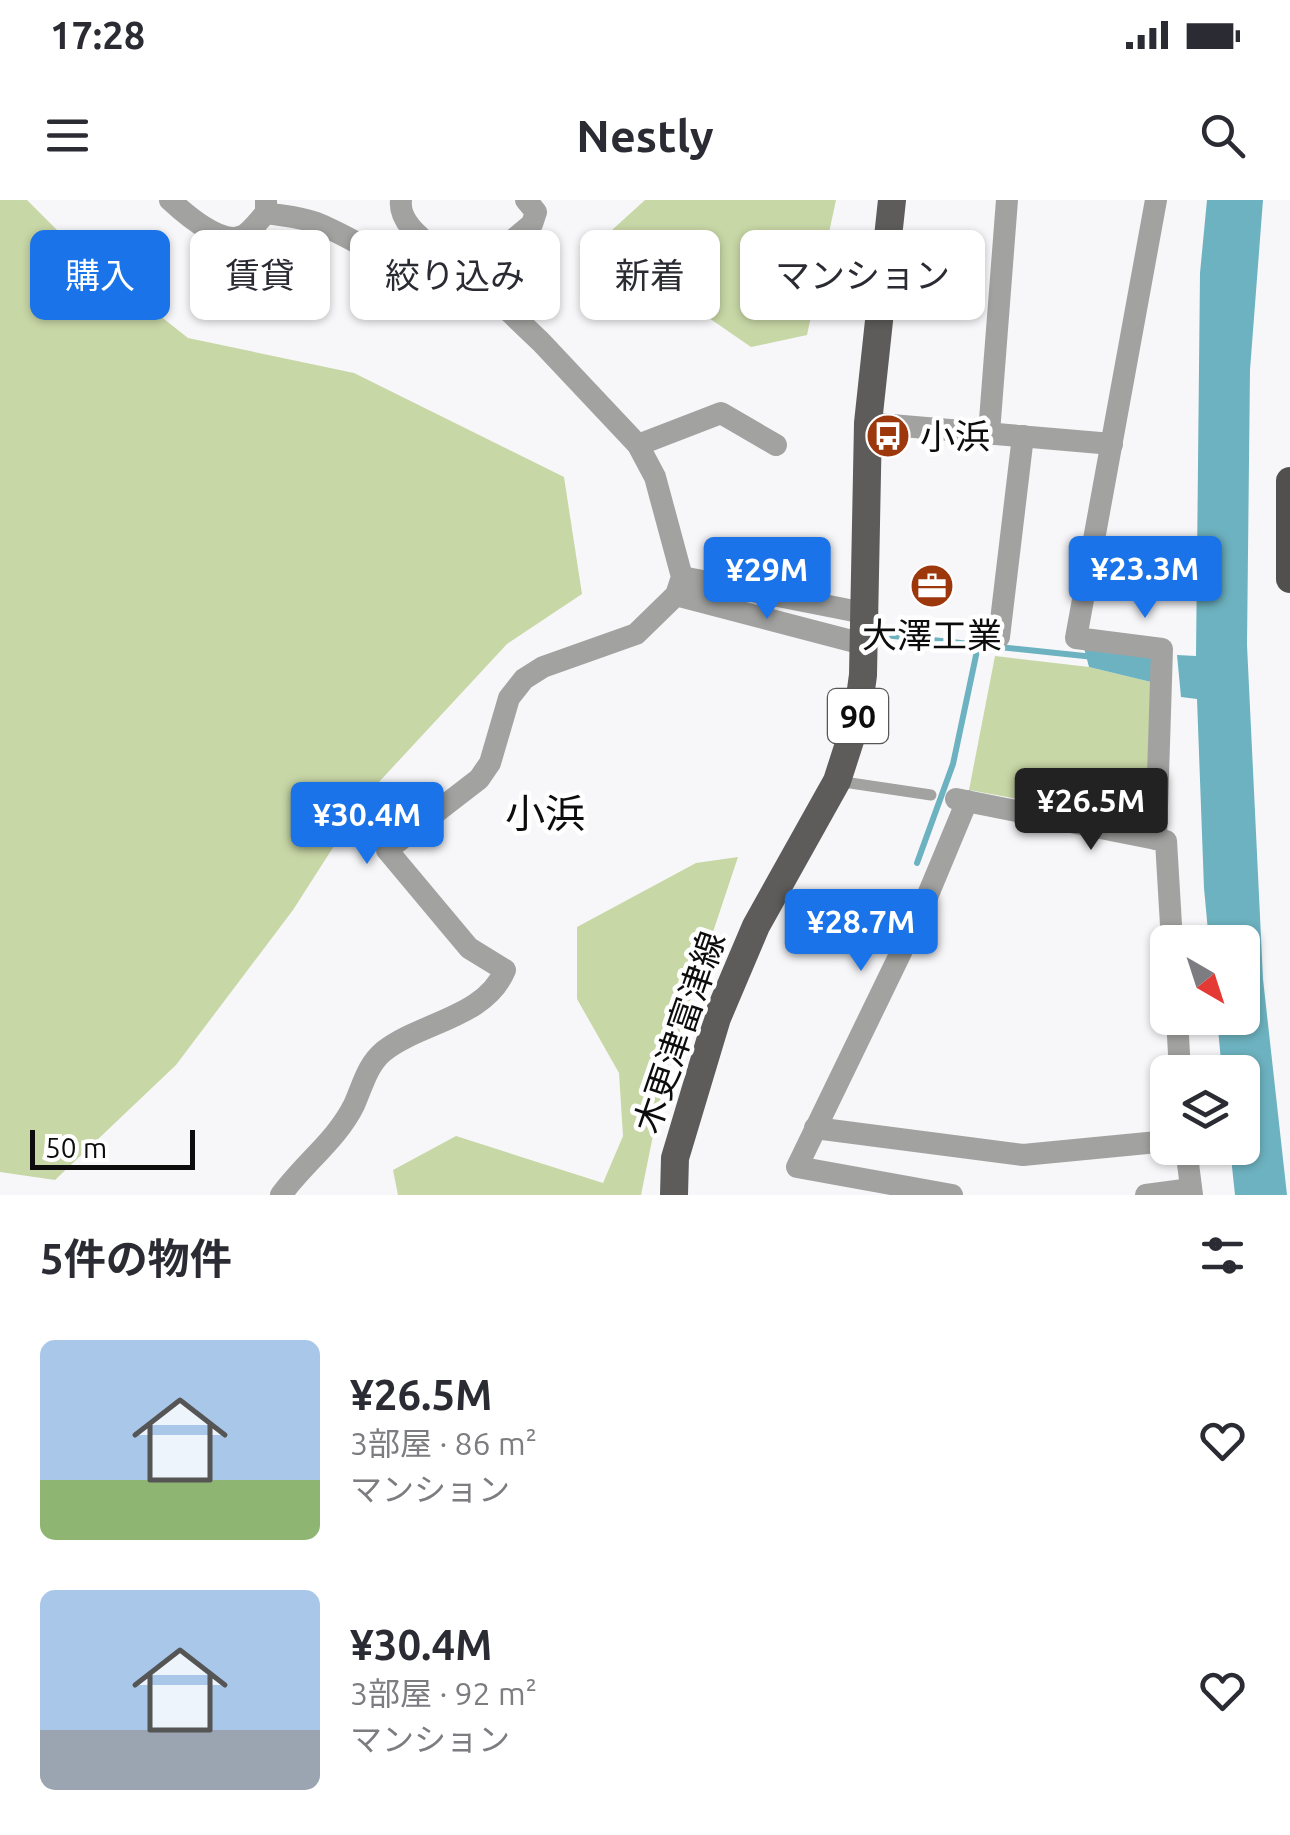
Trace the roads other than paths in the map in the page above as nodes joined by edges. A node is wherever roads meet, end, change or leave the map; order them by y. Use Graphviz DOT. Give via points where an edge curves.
graph roads {
  1 [pos="170,200"];
  2 [pos="401,200"];
  3 [pos="526,200"];
  4 [pos="892,200"];
  5 [pos="1007,200"];
  6 [pos="1156,200"];
  7 [pos="266,207"];
  8 [pos="415,230"];
  9 [pos="525,230"];
  10 [pos="350,239"];
  11 [pos="517,320"];
  12 [pos="868,423"];
  13 [pos="989,433"];
  14 [pos="1024,436"];
  15 [pos="1112,444"];
  16 [pos="638,445"];
  17 [pos="776,445"];
  18 [pos="1290,481"];
  19 [pos="1290,579"];
  20 [pos="678,586"];
  21 [pos="864,613"];
  22 [pos="999,637"];
  23 [pos="863,644"];
  24 [pos="837,781"];
  25 [pos="931,795"];
  26 [pos="1156,839"];
  27 [pos="1171,925"];
  28 [pos="815,1128"];
  29 [pos="1150,1142"];
  30 [pos="1188,1165"];
  31 [pos="1192,1192"];
  32 [pos="281,1195"];
  33 [pos="674,1195"];
  34 [pos="952,1195"];
  35 [pos="1146,1195"];
  1 -- 7 [label="street" via="194,221 237,238"];
  2 -- 8 [label="street"];
  3 -- 9 [label="street" via="536,212"];
  4 -- 12 [label="main road, 木更津富津線 / 90"];
  5 -- 13 [label="street"];
  6 -- 15 [label="street"];
  7 -- 10 [label="street"];
  11 -- 16 [label="street"];
  12 -- 13 [label="street"];
  12 -- 21 [label="main road, 木更津富津線 / 90"];
  13 -- 14 [label="street"];
  14 -- 15 [label="street"];
  14 -- 22 [label="street"];
  15 -- 26 [label="street" via="1076,638 1162,650"];
  16 -- 17 [label="street" via="720,413"];
  16 -- 20 [label="street" via="654,477"];
  18 -- 19 [label="highway"];
  20 -- 21 [label="street"];
  20 -- 23 [label="street"];
  20 -- 32 [label="street" via="636,634 524,679 509,698 490,764 479,779 387,850 469,948 505,970 486,996 380,1054 337,1134"];
  21 -- 23 [label="main road, 木更津富津線 / 90"];
  23 -- 24 [label="main road, 木更津富津線 / 90" via="858,719"];
  24 -- 25 [label="lane"];
  24 -- 33 [label="main road, 木更津富津線 / 90" via="756,926 717,1018 674,1158"];
  26 -- 27 [label="street" via="1166,841"];
  26 -- 28 [label="street" via="961,800 922,909"];
  28 -- 29 [label="street" via="1023,1155"];
  28 -- 34 [label="street" via="796,1167"];
  30 -- 31 [label="street"];
  31 -- 35 [label="street"];
}
